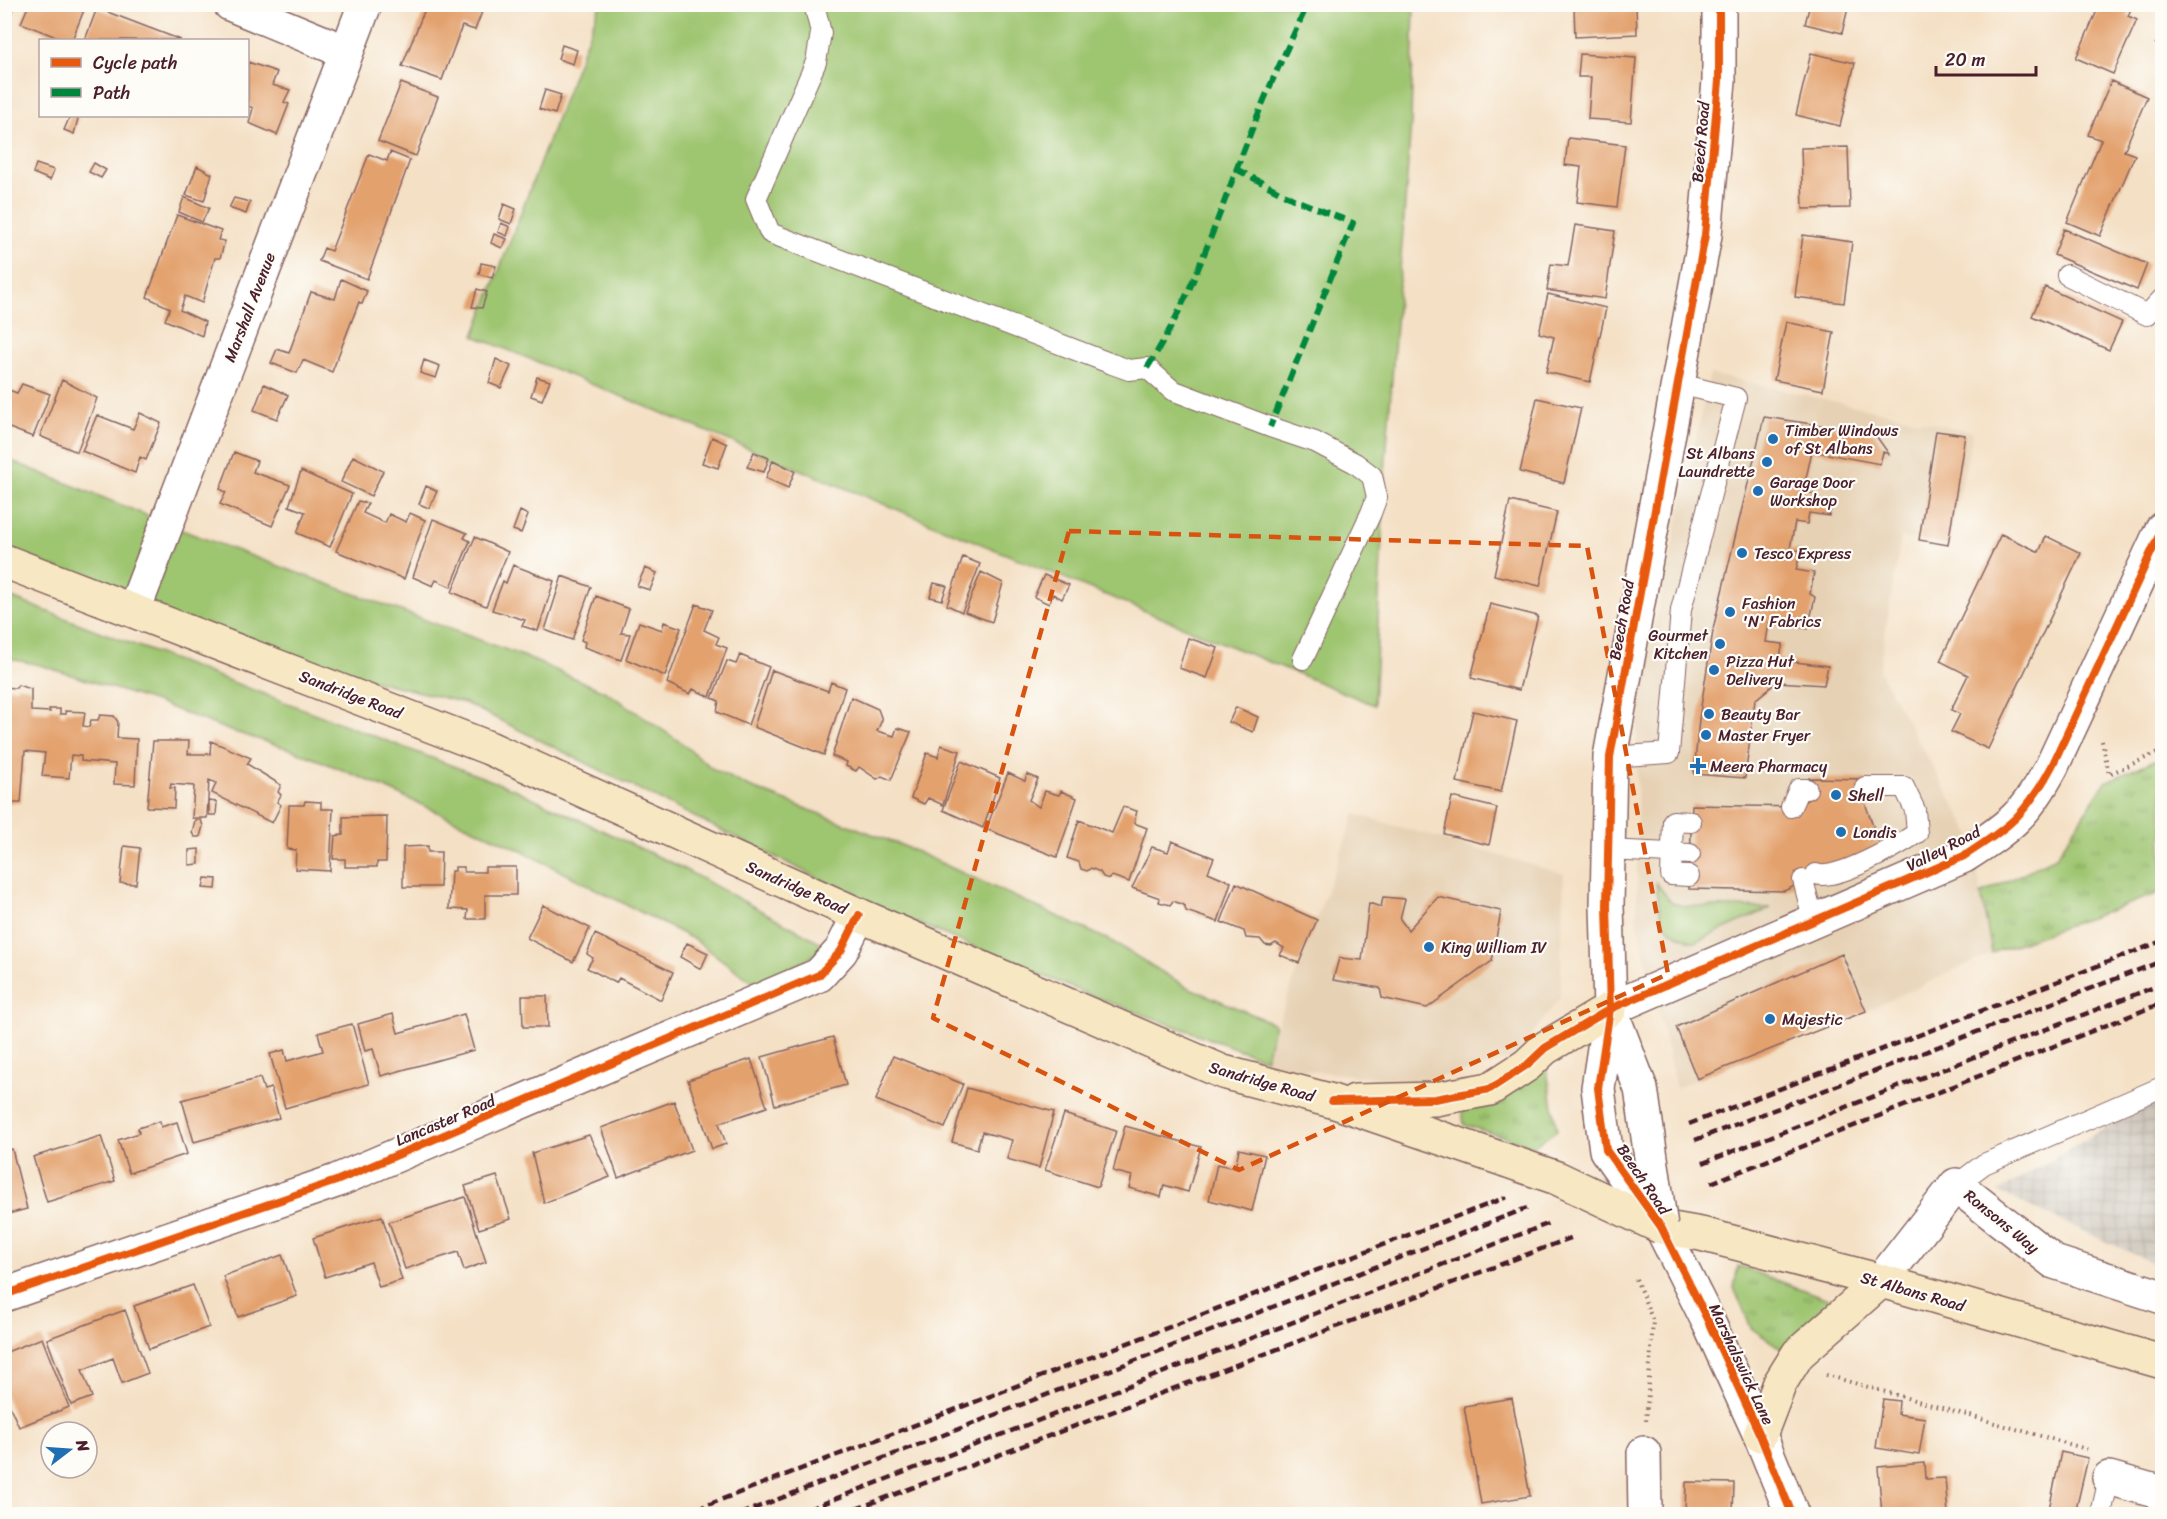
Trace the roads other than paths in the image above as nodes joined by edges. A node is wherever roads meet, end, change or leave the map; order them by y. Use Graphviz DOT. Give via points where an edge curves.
graph roads {
  1 [pos="230,4"];
  2 [pos="365,4"];
  3 [pos="814,4"];
  4 [pos="1719,4"];
  5 [pos="346,52"];
  6 [pos="2067,275"];
  7 [pos="2163,299"];
  8 [pos="1676,383"];
  9 [pos="2163,529"];
  10 [pos="4,561"];
  11 [pos="134,610"];
  12 [pos="1303,659"];
  13 [pos="1610,757"];
  14 [pos="1865,787"];
  15 [pos="1807,789"];
  16 [pos="1791,807"];
  17 [pos="1691,822"];
  18 [pos="1608,850"];
  19 [pos="1681,854"];
  20 [pos="1689,876"];
  21 [pos="860,915"];
  22 [pos="1814,922"];
  23 [pos="1610,1009"];
  24 [pos="2163,1087"];
  25 [pos="1332,1101"];
  26 [pos="1956,1185"];
  27 [pos="1667,1240"];
  28 [pos="1881,1281"];
  29 [pos="4,1296"];
  30 [pos="2163,1297"];
  31 [pos="2163,1362"];
  32 [pos="1760,1435"];
  33 [pos="1644,1453"];
  34 [pos="2109,1478"];
  35 [pos="2163,1493"];
  36 [pos="1645,1515"];
  37 [pos="1792,1515"];
  38 [pos="2101,1515"];
  1 -- 5 [label="street"];
  2 -- 5 [label="street, Marshall Avenue"];
  3 -- 12 [label="lane" via="821,33 816,62 756,199 770,233 1112,364 1129,370 1147,368 1172,390 1315,442 1372,476 1377,497"];
  4 -- 8 [label="street, Beech Road" via="1719,81 1705,235"];
  5 -- 11 [label="street, Marshall Avenue"];
  6 -- 7 [label="lane" via="2147,315"];
  8 -- 13 [label="street, Beech Road"];
  8 -- 13 [label="lane" via="1736,398 1681,610 1669,753"];
  9 -- 22 [label="street, Valley Road" via="2034,799 2005,830 1964,856"];
  10 -- 11 [label="main road, Sandridge Road"];
  11 -- 21 [label="main road, Sandridge Road" via="489,748"];
  13 -- 18 [label="street, Beech Road"];
  14 -- 22 [label="lane" via="1904,787 1916,810 1917,833 1845,869 1810,877"];
  15 -- 16 [label="lane" via="1799,789"];
  17 -- 19 [label="lane" via="1673,821"];
  18 -- 19 [label="lane"];
  18 -- 23 [label="street, Beech Road"];
  19 -- 20 [label="lane" via="1671,875"];
  21 -- 25 [label="main road, Sandridge Road" via="1223,1072"];
  21 -- 29 [label="street, Lancaster Road" via="841,951 819,975 336,1181"];
  22 -- 23 [label="street, Valley Road"];
  23 -- 25 [label="main road" via="1545,1048 1490,1089 1435,1100"];
  23 -- 27 [label="street, Beech Road, bridge" via="1641,1089"];
  23 -- 27 [label="street, Beech Road, bridge" via="1598,1088 1606,1150"];
  24 -- 26 [label="lane" via="1984,1164"];
  25 -- 27 [label="main road, Sandridge Road, bridge" via="1557,1178"];
  26 -- 28 [label="street, Ronsons Way"];
  26 -- 30 [label="street, Ronsons Way" via="2054,1262"];
  27 -- 28 [label="main road, St Albans Road" via="1701,1234"];
  27 -- 32 [label="street, Marshalswick Lane"];
  28 -- 31 [label="main road, St Albans Road"];
  28 -- 32 [label="main road" via="1798,1354 1780,1383"];
  32 -- 37 [label="street, Marshalswick Lane"];
  33 -- 36 [label="street"];
  34 -- 35 [label="street"];
  34 -- 38 [label="lane"];
}
